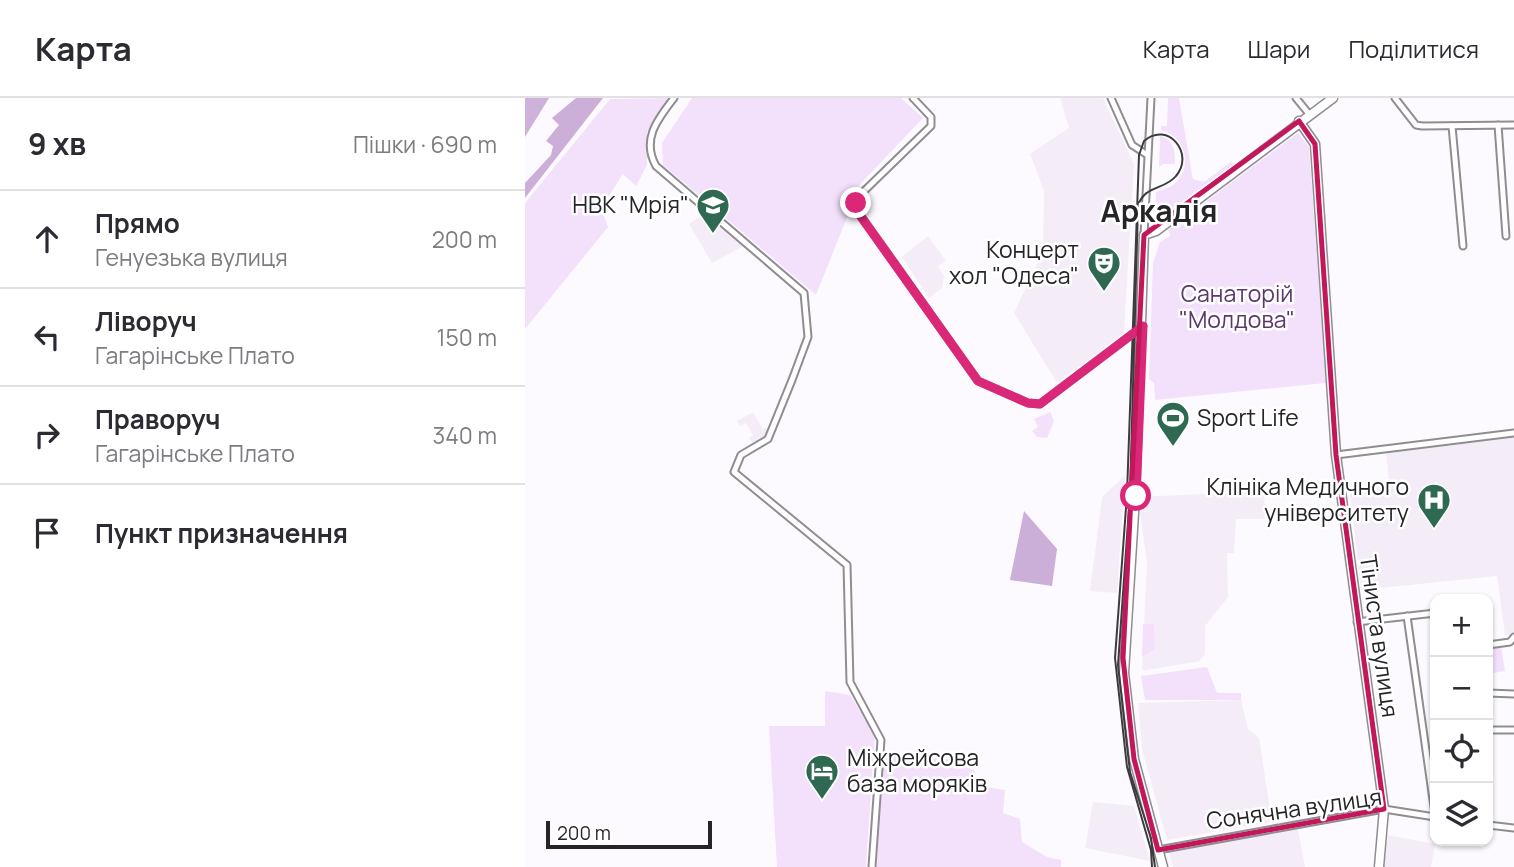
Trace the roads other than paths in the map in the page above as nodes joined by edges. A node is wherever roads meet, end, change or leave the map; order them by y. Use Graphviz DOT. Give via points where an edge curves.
graph roads {
  1 [pos="674,98"];
  2 [pos="913,98"];
  3 [pos="1111,98"];
  4 [pos="1296,98"];
  5 [pos="1333,98"];
  6 [pos="1395,98"];
  7 [pos="1151,99"];
  8 [pos="1308,114"];
  9 [pos="1299,121"];
  10 [pos="1498,125"];
  11 [pos="1514,125"];
  12 [pos="1452,126"];
  13 [pos="1146,151"];
  14 [pos="1144,235"];
  15 [pos="1506,236"];
  16 [pos="1463,246"];
  17 [pos="1143,326"];
  18 [pos="1514,433"];
  19 [pos="1336,454"];
  20 [pos="1430,614"];
  21 [pos="1407,616"];
  22 [pos="1357,622"];
  23 [pos="1514,637"];
  24 [pos="1493,644"];
  25 [pos="1493,693"];
  26 [pos="1514,694"];
  27 [pos="1493,730"];
  28 [pos="1514,730"];
  29 [pos="1430,783"];
  30 [pos="1384,809"];
  31 [pos="1430,815"];
  32 [pos="1493,826"];
  33 [pos="1514,828"];
  34 [pos="1158,850"];
  35 [pos="1162,865"];
  36 [pos="872,867"];
  37 [pos="1379,867"];
  1 -- 36 [label="street" via="653,127 653,161 804,293 808,337 792,380 768,439 741,455 735,475 847,565 850,682 881,740"];
  2 -- 17 [label="street" via="931,117 932,125 859,197 856,209 978,381 1040,404"];
  3 -- 13 [label="street" via="1132,145"];
  4 -- 8 [label="street"];
  5 -- 8 [label="main road"];
  6 -- 12 [label="street" via="1416,125"];
  7 -- 13 [label="street"];
  8 -- 9 [label="main road"];
  9 -- 14 [label="main road" via="1156,231"];
  9 -- 19 [label="main road, Тіниста вулиця" via="1315,144"];
  10 -- 11 [label="street"];
  10 -- 12 [label="street"];
  10 -- 15 [label="street"];
  12 -- 16 [label="street"];
  13 -- 14 [label="street"];
  14 -- 17 [label="main road"];
  17 -- 34 [label="main road" via="1123,673 1133,759"];
  18 -- 19 [label="street"];
  19 -- 22 [label="main road, Тіниста вулиця"];
  20 -- 21 [label="street"];
  21 -- 22 [label="street"];
  21 -- 29 [label="street"];
  22 -- 30 [label="main road, Тіниста вулиця"];
  23 -- 24 [label="street"];
  25 -- 26 [label="street"];
  27 -- 28 [label="street"];
  30 -- 31 [label="street, Сонячна вулиця"];
  30 -- 34 [label="street, Сонячна вулиця"];
  30 -- 37 [label="main road, Тіниста вулиця"];
  32 -- 33 [label="street"];
  34 -- 35 [label="main road"];
}
